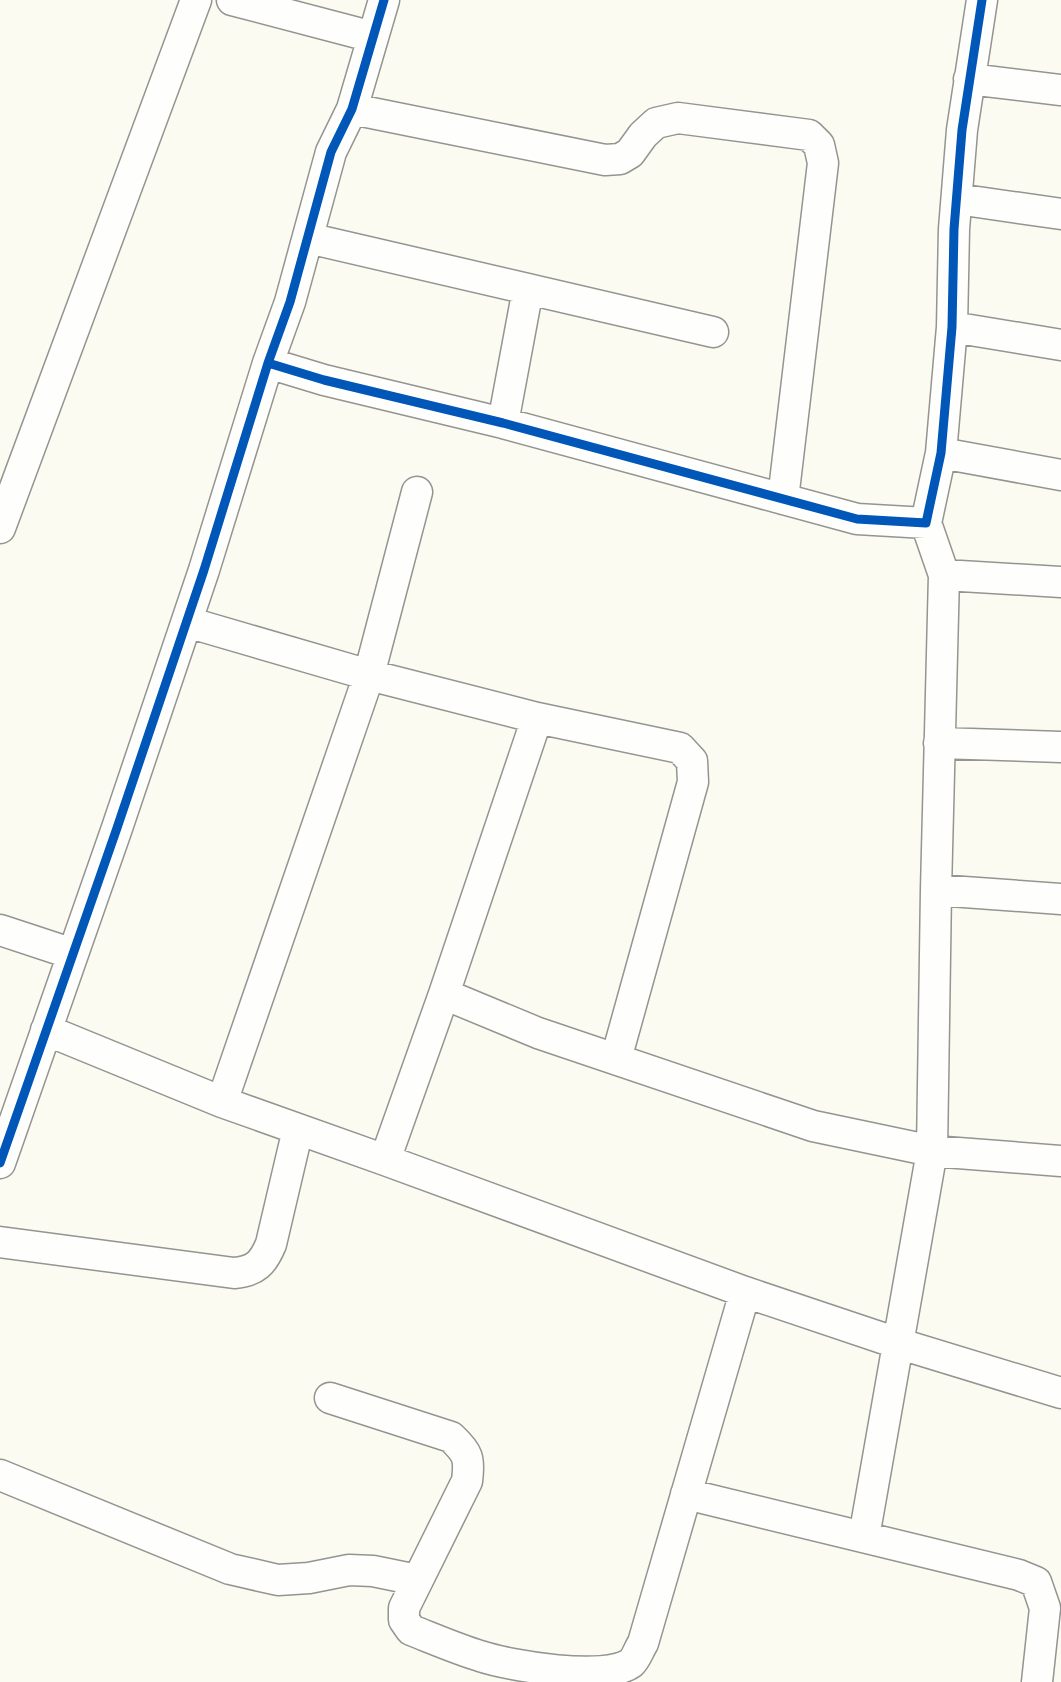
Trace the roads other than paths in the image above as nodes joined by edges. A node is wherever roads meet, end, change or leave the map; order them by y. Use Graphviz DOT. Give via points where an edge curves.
graph roads {
  1 [pos="196,0"];
  2 [pos="232,0"];
  3 [pos="384,0"];
  4 [pos="982,0"];
  5 [pos="373,37"];
  6 [pos="969,79"];
  7 [pos="1061,90"];
  8 [pos="352,109"];
  9 [pos="957,199"];
  10 [pos="1061,214"];
  11 [pos="308,238"];
  12 [pos="528,289"];
  13 [pos="952,327"];
  14 [pos="713,332"];
  15 [pos="1061,345"];
  16 [pos="268,363"];
  17 [pos="503,423"];
  18 [pos="941,453"];
  19 [pos="1061,475"];
  20 [pos="417,492"];
  21 [pos="783,499"];
  22 [pos="927,523"];
  23 [pos="0,528"];
  24 [pos="944,575"];
  25 [pos="1061,582"];
  26 [pos="187,622"];
  27 [pos="369,675"];
  28 [pos="537,718"];
  29 [pos="939,743"];
  30 [pos="1061,747"];
  31 [pos="936,890"];
  32 [pos="1061,899"];
  33 [pos="0,930"];
  34 [pos="73,954"];
  35 [pos="444,994"];
  36 [pos="46,1030"];
  37 [pos="616,1059"];
  38 [pos="222,1102"];
  39 [pos="298,1129"];
  40 [pos="932,1151"];
  41 [pos="385,1160"];
  42 [pos="1061,1161"];
  43 [pos="0,1163"];
  44 [pos="0,1242"];
  45 [pos="745,1292"];
  46 [pos="897,1343"];
  47 [pos="1061,1393"];
  48 [pos="330,1398"];
  49 [pos="0,1475"];
  50 [pos="686,1494"];
  51 [pos="864,1537"];
  52 [pos="417,1580"];
  53 [pos="616,1676"];
  54 [pos="1037,1682"];
  1 -- 23 [label="street"];
  2 -- 5 [label="street"];
  3 -- 5 [label="street"];
  4 -- 6 [label="street"];
  5 -- 8 [label="street"];
  6 -- 7 [label="street"];
  6 -- 9 [label="street"];
  8 -- 11 [label="street" via="331,152"];
  8 -- 21 [label="street" via="605,160 620,159 630,153 656,123 678,118 809,135 819,145 823,164"];
  9 -- 10 [label="street"];
  9 -- 13 [label="street"];
  11 -- 12 [label="street"];
  11 -- 16 [label="street"];
  12 -- 14 [label="street"];
  12 -- 17 [label="street"];
  13 -- 15 [label="street"];
  13 -- 18 [label="street"];
  16 -- 17 [label="street"];
  16 -- 26 [label="street"];
  17 -- 21 [label="street"];
  18 -- 19 [label="street"];
  18 -- 22 [label="street"];
  20 -- 27 [label="street"];
  21 -- 22 [label="street" via="857,519"];
  22 -- 24 [label="street"];
  24 -- 25 [label="street"];
  24 -- 29 [label="street"];
  26 -- 27 [label="street"];
  26 -- 34 [label="street"];
  27 -- 28 [label="street"];
  27 -- 38 [label="street"];
  28 -- 35 [label="street"];
  28 -- 37 [label="street" via="680,748 692,761 693,782"];
  29 -- 30 [label="street"];
  29 -- 31 [label="street"];
  31 -- 32 [label="street"];
  31 -- 40 [label="street"];
  33 -- 34 [label="street"];
  34 -- 36 [label="street"];
  35 -- 37 [label="street" via="538,1033"];
  35 -- 41 [label="street"];
  36 -- 38 [label="street"];
  36 -- 43 [label="street"];
  37 -- 40 [label="street" via="813,1126"];
  38 -- 39 [label="street"];
  39 -- 41 [label="street"];
  39 -- 44 [label="street" via="271,1244 264,1261 247,1272"];
  40 -- 42 [label="street"];
  40 -- 46 [label="street"];
  41 -- 45 [label="street"];
  45 -- 46 [label="street"];
  45 -- 50 [label="street"];
  46 -- 47 [label="street"];
  46 -- 51 [label="street"];
  48 -- 52 [label="street" via="451,1437 464,1449 469,1462 467,1481"];
  49 -- 52 [label="street" via="230,1569 278,1580 349,1570"];
  50 -- 51 [label="street"];
  50 -- 53 [label="street" via="643,1643 632,1663"];
  51 -- 54 [label="street" via="1036,1582 1045,1608"];
  52 -- 53 [label="street" via="404,1608 404,1620 411,1630 482,1657 528,1668"];
}
